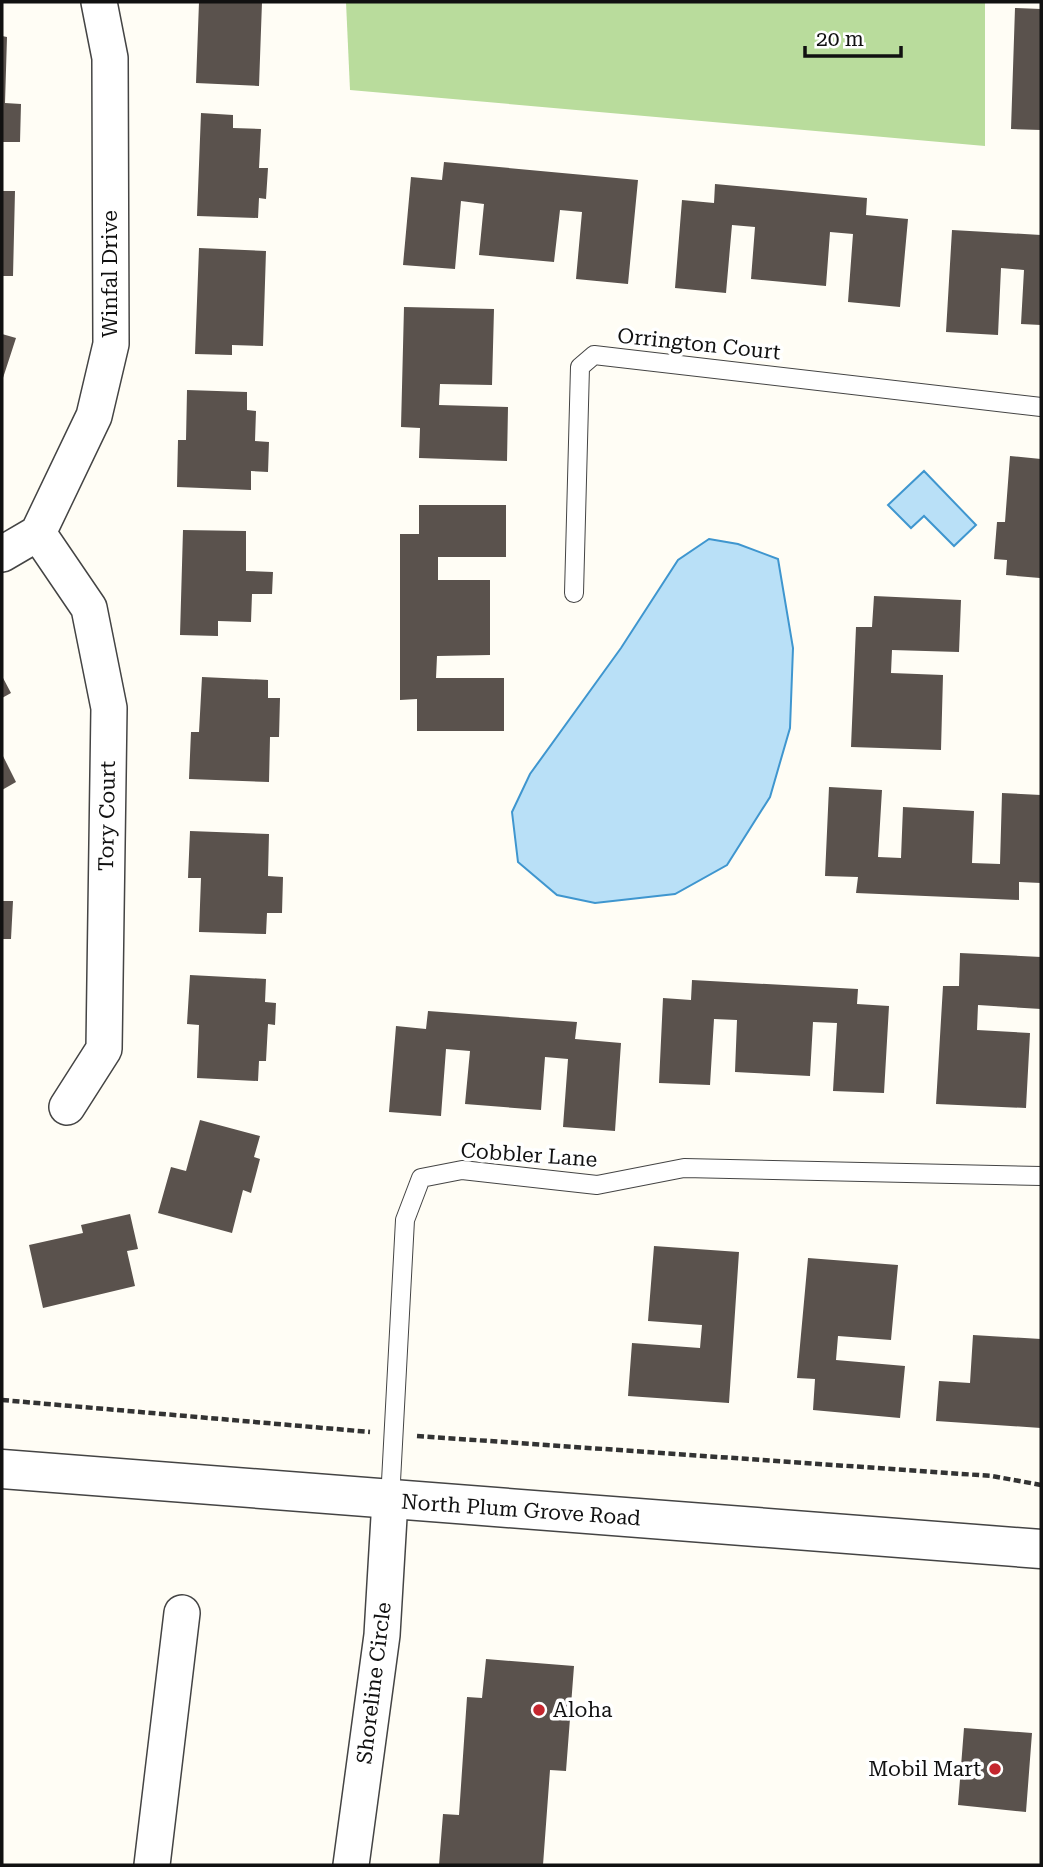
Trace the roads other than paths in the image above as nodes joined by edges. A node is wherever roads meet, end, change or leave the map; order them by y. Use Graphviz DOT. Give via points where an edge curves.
graph roads {
  1 [pos="99,2"];
  2 [pos="1041,407"];
  3 [pos="38,533"];
  4 [pos="2,554"];
  5 [pos="574,593"];
  6 [pos="67,1107"];
  7 [pos="1041,1177"];
  8 [pos="2,1469"];
  9 [pos="390,1500"];
  10 [pos="1041,1549"];
  11 [pos="182,1613"];
  12 [pos="152,1865"];
  13 [pos="351,1865"];
  1 -- 3 [label="street, Winfal Drive" via="110,58 111,344 94,416"];
  2 -- 5 [label="lane, Orrington Court" via="594,355 580,367"];
  3 -- 4 [label="street"];
  3 -- 6 [label="street, Tory Court" via="89,608 109,708 104,1049"];
  7 -- 9 [label="lane, Cobbler Lane" via="684,1168 597,1185 462,1170 421,1178 405,1220"];
  8 -- 9 [label="street, North Plum Grove Road"];
  9 -- 10 [label="street, North Plum Grove Road"];
  9 -- 13 [label="street, Shoreline Circle" via="382,1635"];
  11 -- 12 [label="street"];
}
